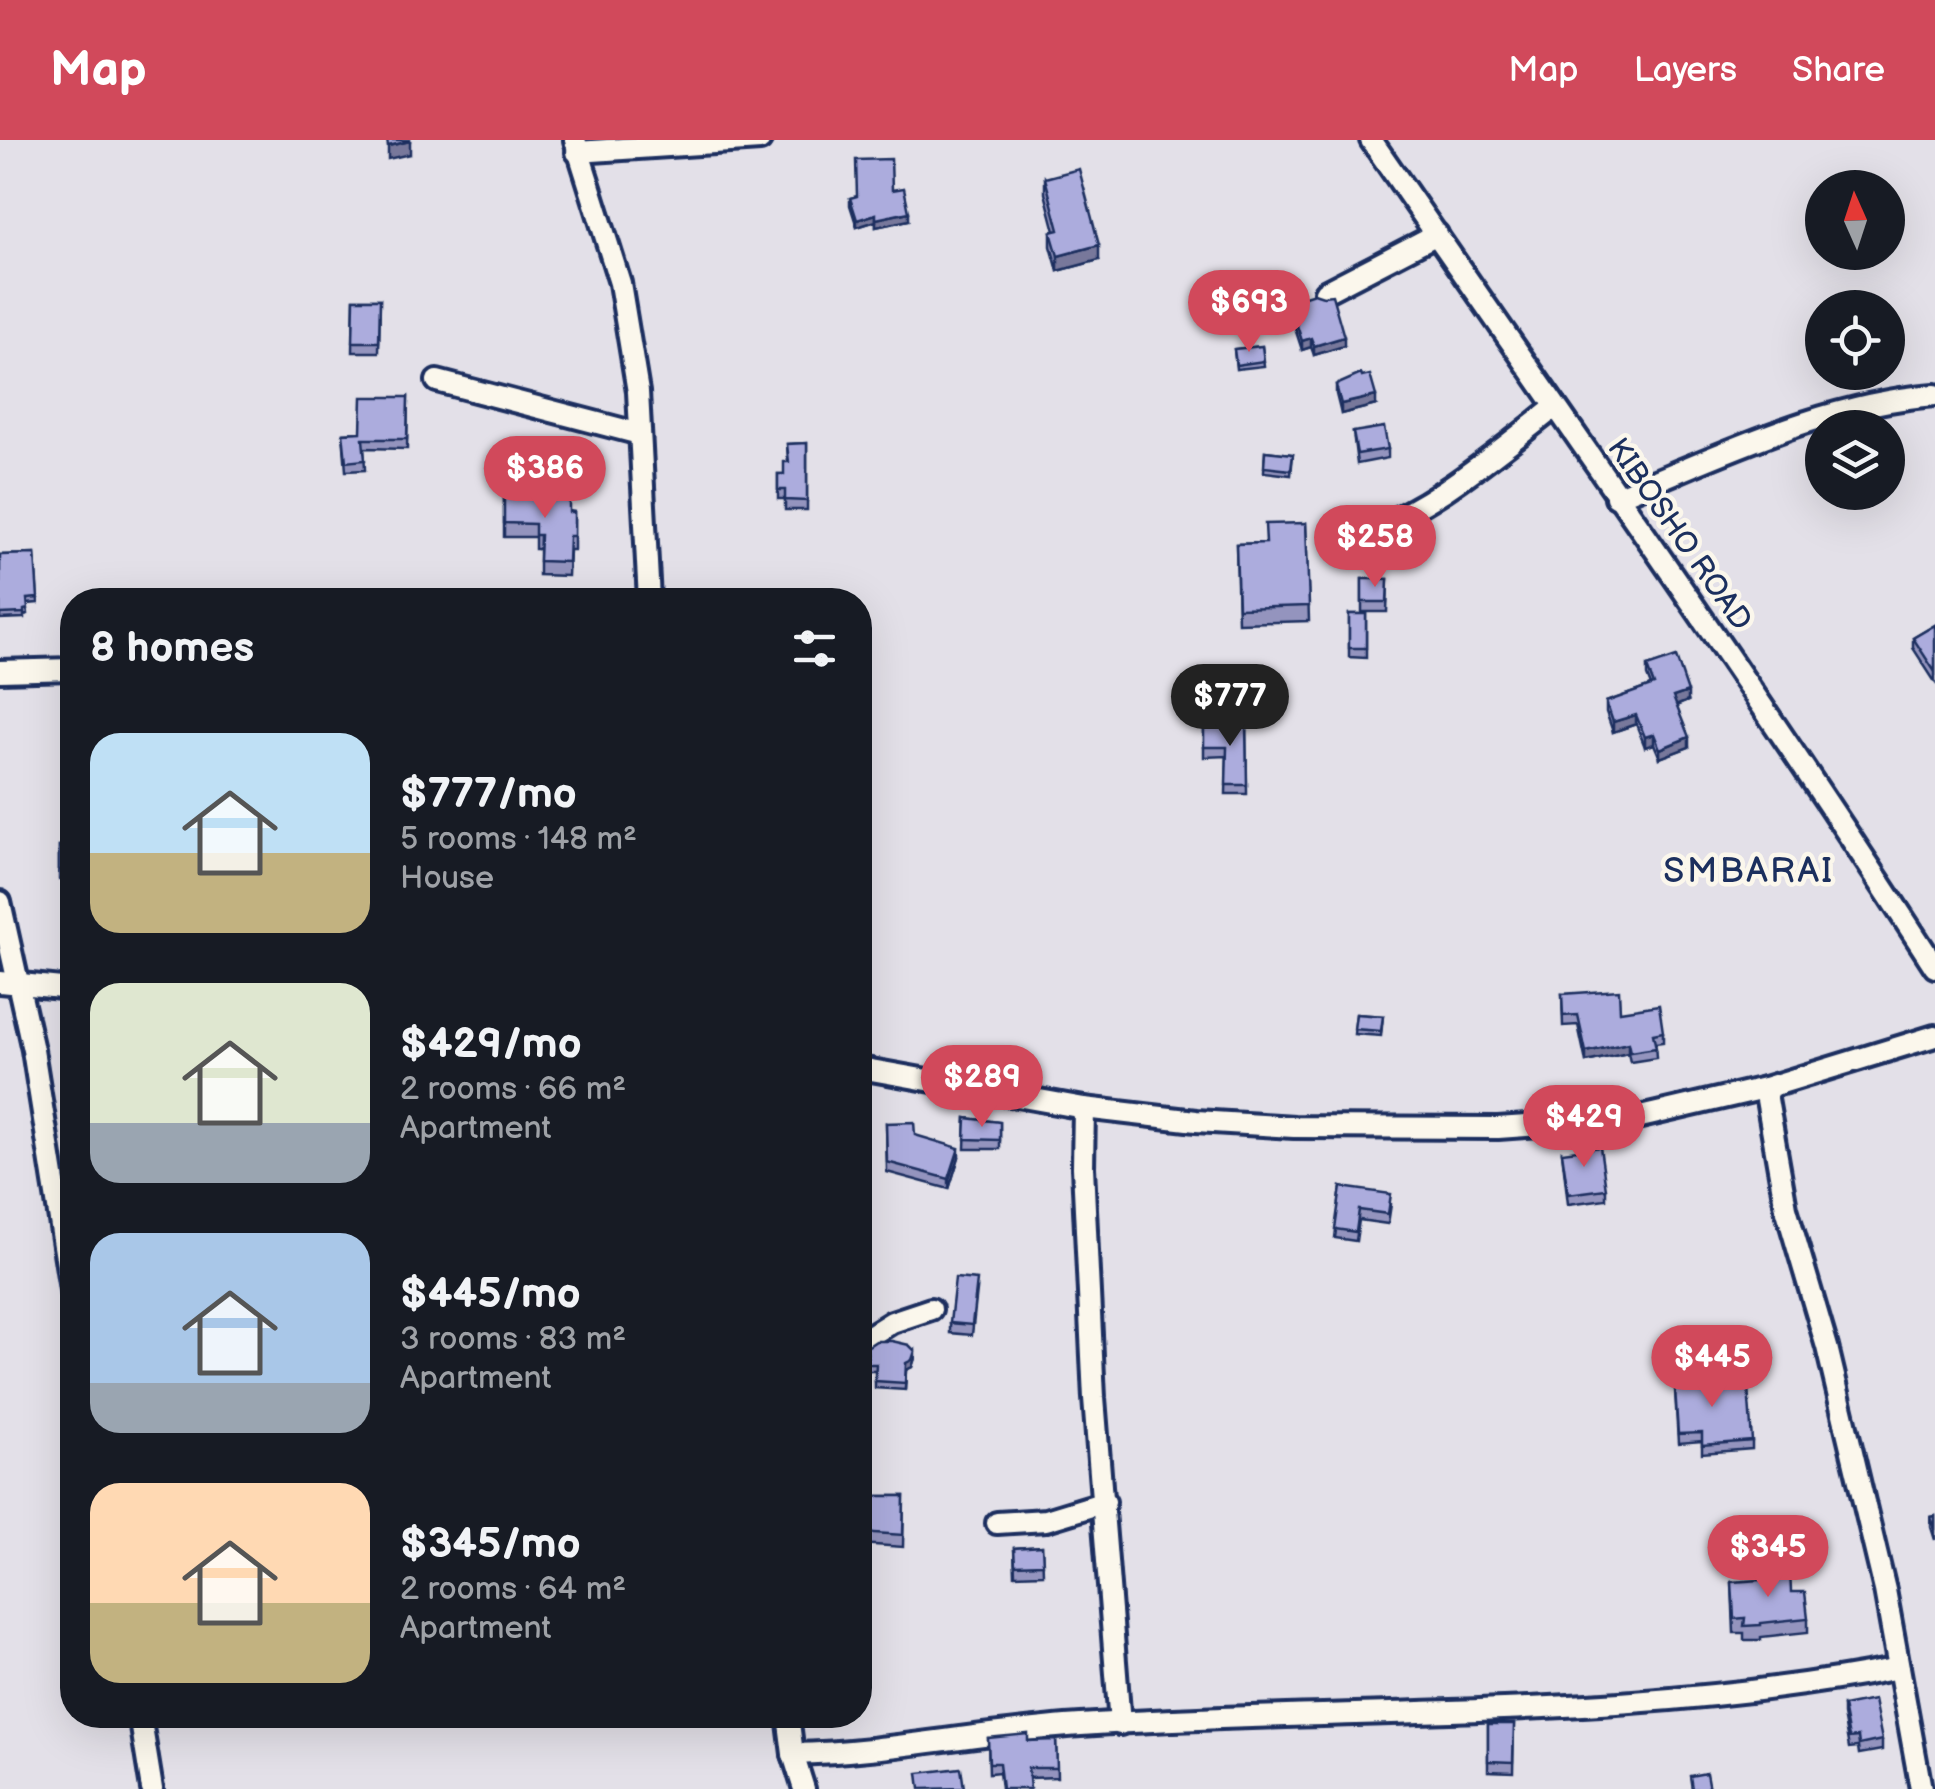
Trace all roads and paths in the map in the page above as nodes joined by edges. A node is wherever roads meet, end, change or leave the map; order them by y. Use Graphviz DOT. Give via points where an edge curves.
graph roads {
  1 [pos="760,140"];
  2 [pos="1371,140"];
  3 [pos="576,146"];
  4 [pos="1437,234"];
  5 [pos="1325,292"];
  6 [pos="437,382"];
  7 [pos="1935,395"];
  8 [pos="1555,407"];
  9 [pos="640,434"];
  10 [pos="1616,497"];
  11 [pos="1340,542"];
  12 [pos="648,588"];
  13 [pos="60,669"];
  14 [pos="0,671"];
  15 [pos="0,902"];
  16 [pos="1935,966"];
  17 [pos="10,983"];
  18 [pos="60,988"];
  19 [pos="1935,1036"];
  20 [pos="872,1070"];
  21 [pos="1766,1088"];
  22 [pos="1084,1108"];
  23 [pos="60,1235"];
  24 [pos="930,1309"];
  25 [pos="872,1334"];
  26 [pos="1104,1502"];
  27 [pos="998,1523"];
  28 [pos="1899,1668"];
  29 [pos="1120,1724"];
  30 [pos="142,1728"];
  31 [pos="790,1728"];
  32 [pos="794,1754"];
  33 [pos="152,1789"];
  34 [pos="804,1789"];
  35 [pos="1921,1789"];
  1 -- 3 [label="street"];
  2 -- 4 [label="street, KIBOSHO ROAD"];
  3 -- 9 [label="street" via="620,283"];
  4 -- 5 [label="street"];
  4 -- 8 [label="street, KIBOSHO ROAD"];
  6 -- 9 [label="street"];
  7 -- 10 [label="street" via="1801,423"];
  8 -- 10 [label="street, KIBOSHO ROAD"];
  8 -- 11 [label="street" via="1425,506"];
  9 -- 12 [label="street"];
  10 -- 16 [label="street, KIBOSHO ROAD"];
  13 -- 14 [label="street"];
  15 -- 17 [label="street"];
  17 -- 18 [label="street"];
  17 -- 23 [label="street"];
  19 -- 21 [label="street"];
  20 -- 22 [label="street"];
  21 -- 22 [label="street" via="1636,1118 1498,1128 1294,1127"];
  21 -- 28 [label="street" via="1786,1208 1827,1347"];
  22 -- 26 [label="street"];
  24 -- 25 [label="street"];
  26 -- 27 [label="street" via="1046,1520"];
  26 -- 29 [label="street"];
  28 -- 29 [label="street" via="1801,1685 1540,1708"];
  28 -- 35 [label="street"];
  29 -- 32 [label="street"];
  30 -- 33 [label="street"];
  31 -- 32 [label="street"];
  32 -- 34 [label="street"];
}
